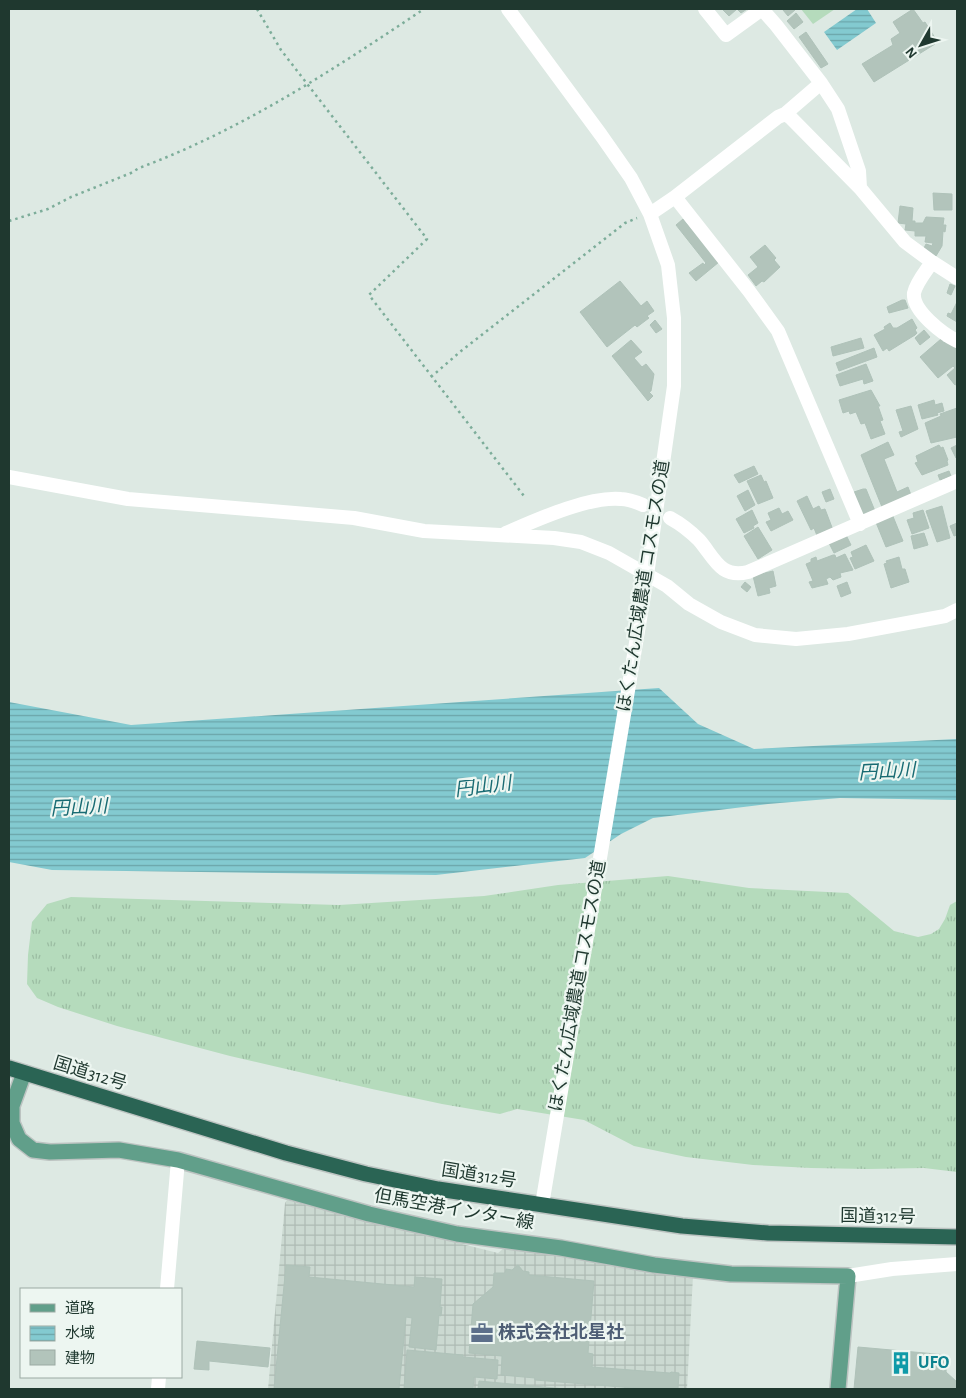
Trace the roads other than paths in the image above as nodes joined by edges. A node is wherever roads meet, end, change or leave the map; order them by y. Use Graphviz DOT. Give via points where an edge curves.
graph roads {
  1 [pos="508,9"];
  2 [pos="705,9"];
  3 [pos="821,83"];
  4 [pos="785,114"];
  5 [pos="860,188"];
  6 [pos="675,197"];
  7 [pos="650,214"];
  8 [pos="932,262"];
  9 [pos="957,278"];
  10 [pos="957,341"];
  11 [pos="9,477"];
  12 [pos="957,480"];
  13 [pos="643,505"];
  14 [pos="670,518"];
  15 [pos="860,524"];
  16 [pos="504,534"];
  17 [pos="647,575"];
  18 [pos="957,610"];
  19 [pos="9,1068"];
  20 [pos="24,1073"];
  21 [pos="178,1160"];
  22 [pos="542,1205"];
  23 [pos="957,1237"];
  24 [pos="957,1264"];
  25 [pos="848,1276"];
  26 [pos="166,1288"];
  27 [pos="838,1389"];
  1 -- 7 [label="street, ほくたん広域農道 コスモスの道" via="631,178"];
  2 -- 3 [label="street" via="726,35 762,9"];
  3 -- 4 [label="street"];
  3 -- 5 [label="street" via="838,109 859,171"];
  4 -- 5 [label="street"];
  4 -- 6 [label="street"];
  5 -- 8 [label="street" via="905,242"];
  6 -- 7 [label="street"];
  6 -- 15 [label="street" via="778,331"];
  7 -- 17 [label="street, ほくたん広域農道 コスモスの道" via="668,265 674,318 674,377"];
  8 -- 9 [label="street"];
  8 -- 10 [label="street" via="914,294 916,305 931,322"];
  11 -- 16 [label="street" via="128,498 354,518 424,530"];
  12 -- 15 [label="street"];
  13 -- 16 [label="street" via="621,499 604,499 559,512"];
  14 -- 15 [label="street" via="700,541 721,568 738,574"];
  16 -- 17 [label="street" via="581,542 609,553"];
  17 -- 18 [label="street" via="721,622 755,635 796,639 848,634 945,616"];
  17 -- 22 [label="street, ほくたん広域農道 コスモスの道"];
  19 -- 20 [label="highway, 国道312号"];
  20 -- 21 [label="main road, 但馬空港インター線" via="12,1106 12,1123 18,1139 33,1150 119,1150"];
  20 -- 22 [label="highway, 国道312号" via="286,1153 366,1174"];
  21 -- 25 [label="main road, 但馬空港インター線" via="369,1214 457,1234 731,1274"];
  21 -- 26 [label="street"];
  22 -- 23 [label="highway, 国道312号" via="682,1226 768,1233"];
  24 -- 25 [label="street"];
  25 -- 27 [label="main road"];
}
